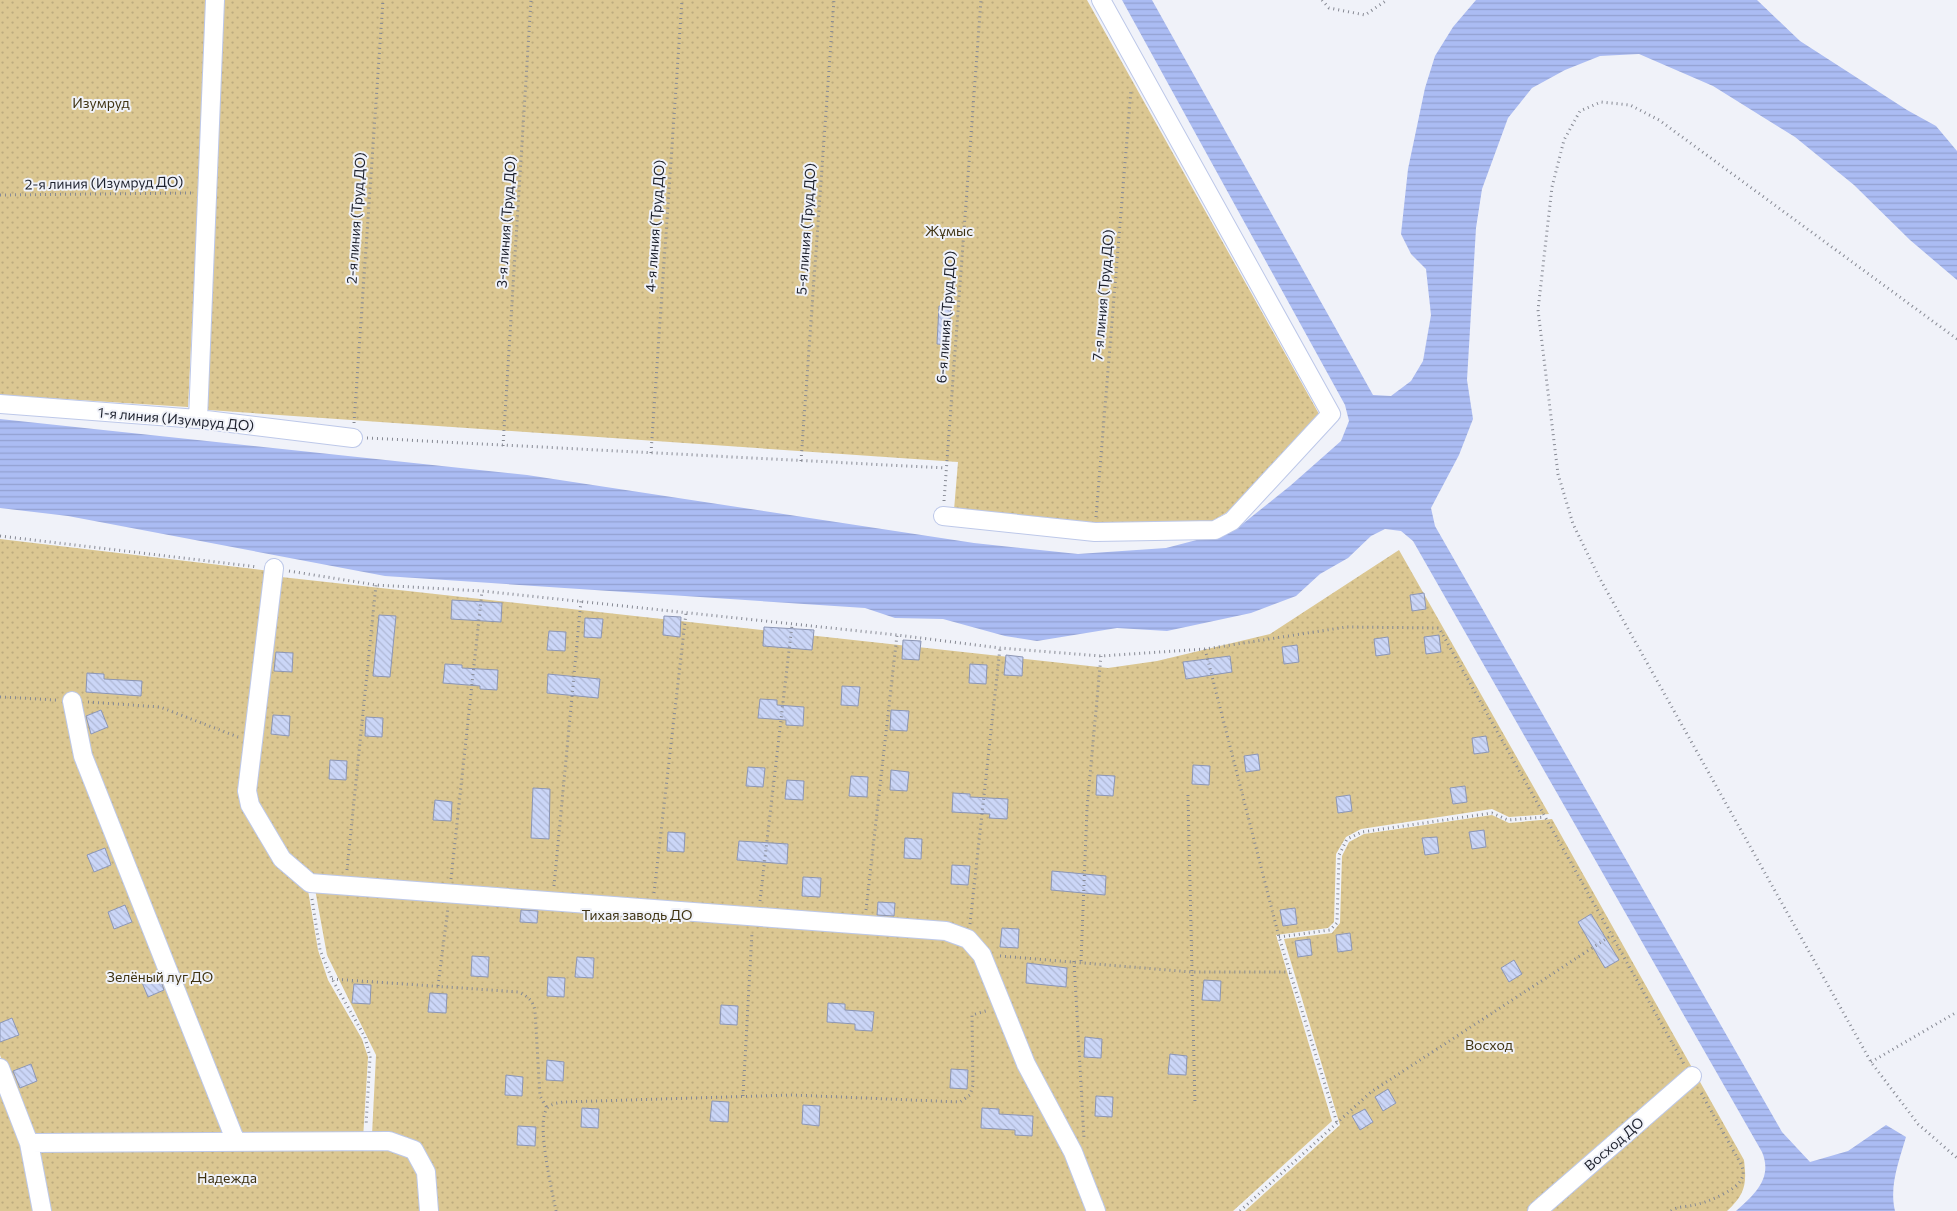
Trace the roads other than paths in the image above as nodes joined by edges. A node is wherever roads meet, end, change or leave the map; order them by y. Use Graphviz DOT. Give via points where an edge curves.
graph roads {
  1 [pos="215,0"];
  2 [pos="1101,0"];
  3 [pos="0,404"];
  4 [pos="198,419"];
  5 [pos="352,438"];
  6 [pos="943,516"];
  7 [pos="274,568"];
  8 [pos="72,701"];
  9 [pos="0,1068"];
  10 [pos="1692,1076"];
  11 [pos="236,1142"];
  12 [pos="29,1143"];
  13 [pos="42,1211"];
  14 [pos="429,1211"];
  15 [pos="1096,1211"];
  16 [pos="1536,1211"];
  1 -- 4 [label="street"];
  2 -- 6 [label="street" via="1331,414 1232,521 1215,530 1095,532"];
  3 -- 4 [label="street, 1-я линия (Изумруд ДО)"];
  4 -- 5 [label="street, 1-я линия (Изумруд ДО)"];
  7 -- 15 [label="street" via="247,791 250,805 282,859 310,883 946,931 968,939 982,955 1026,1064 1074,1152"];
  8 -- 11 [label="street" via="84,756"];
  9 -- 12 [label="street"];
  10 -- 16 [label="street, Восход ДО"];
  11 -- 12 [label="street"];
  11 -- 14 [label="street" via="389,1141 414,1150 426,1172"];
  12 -- 13 [label="street"];
}
